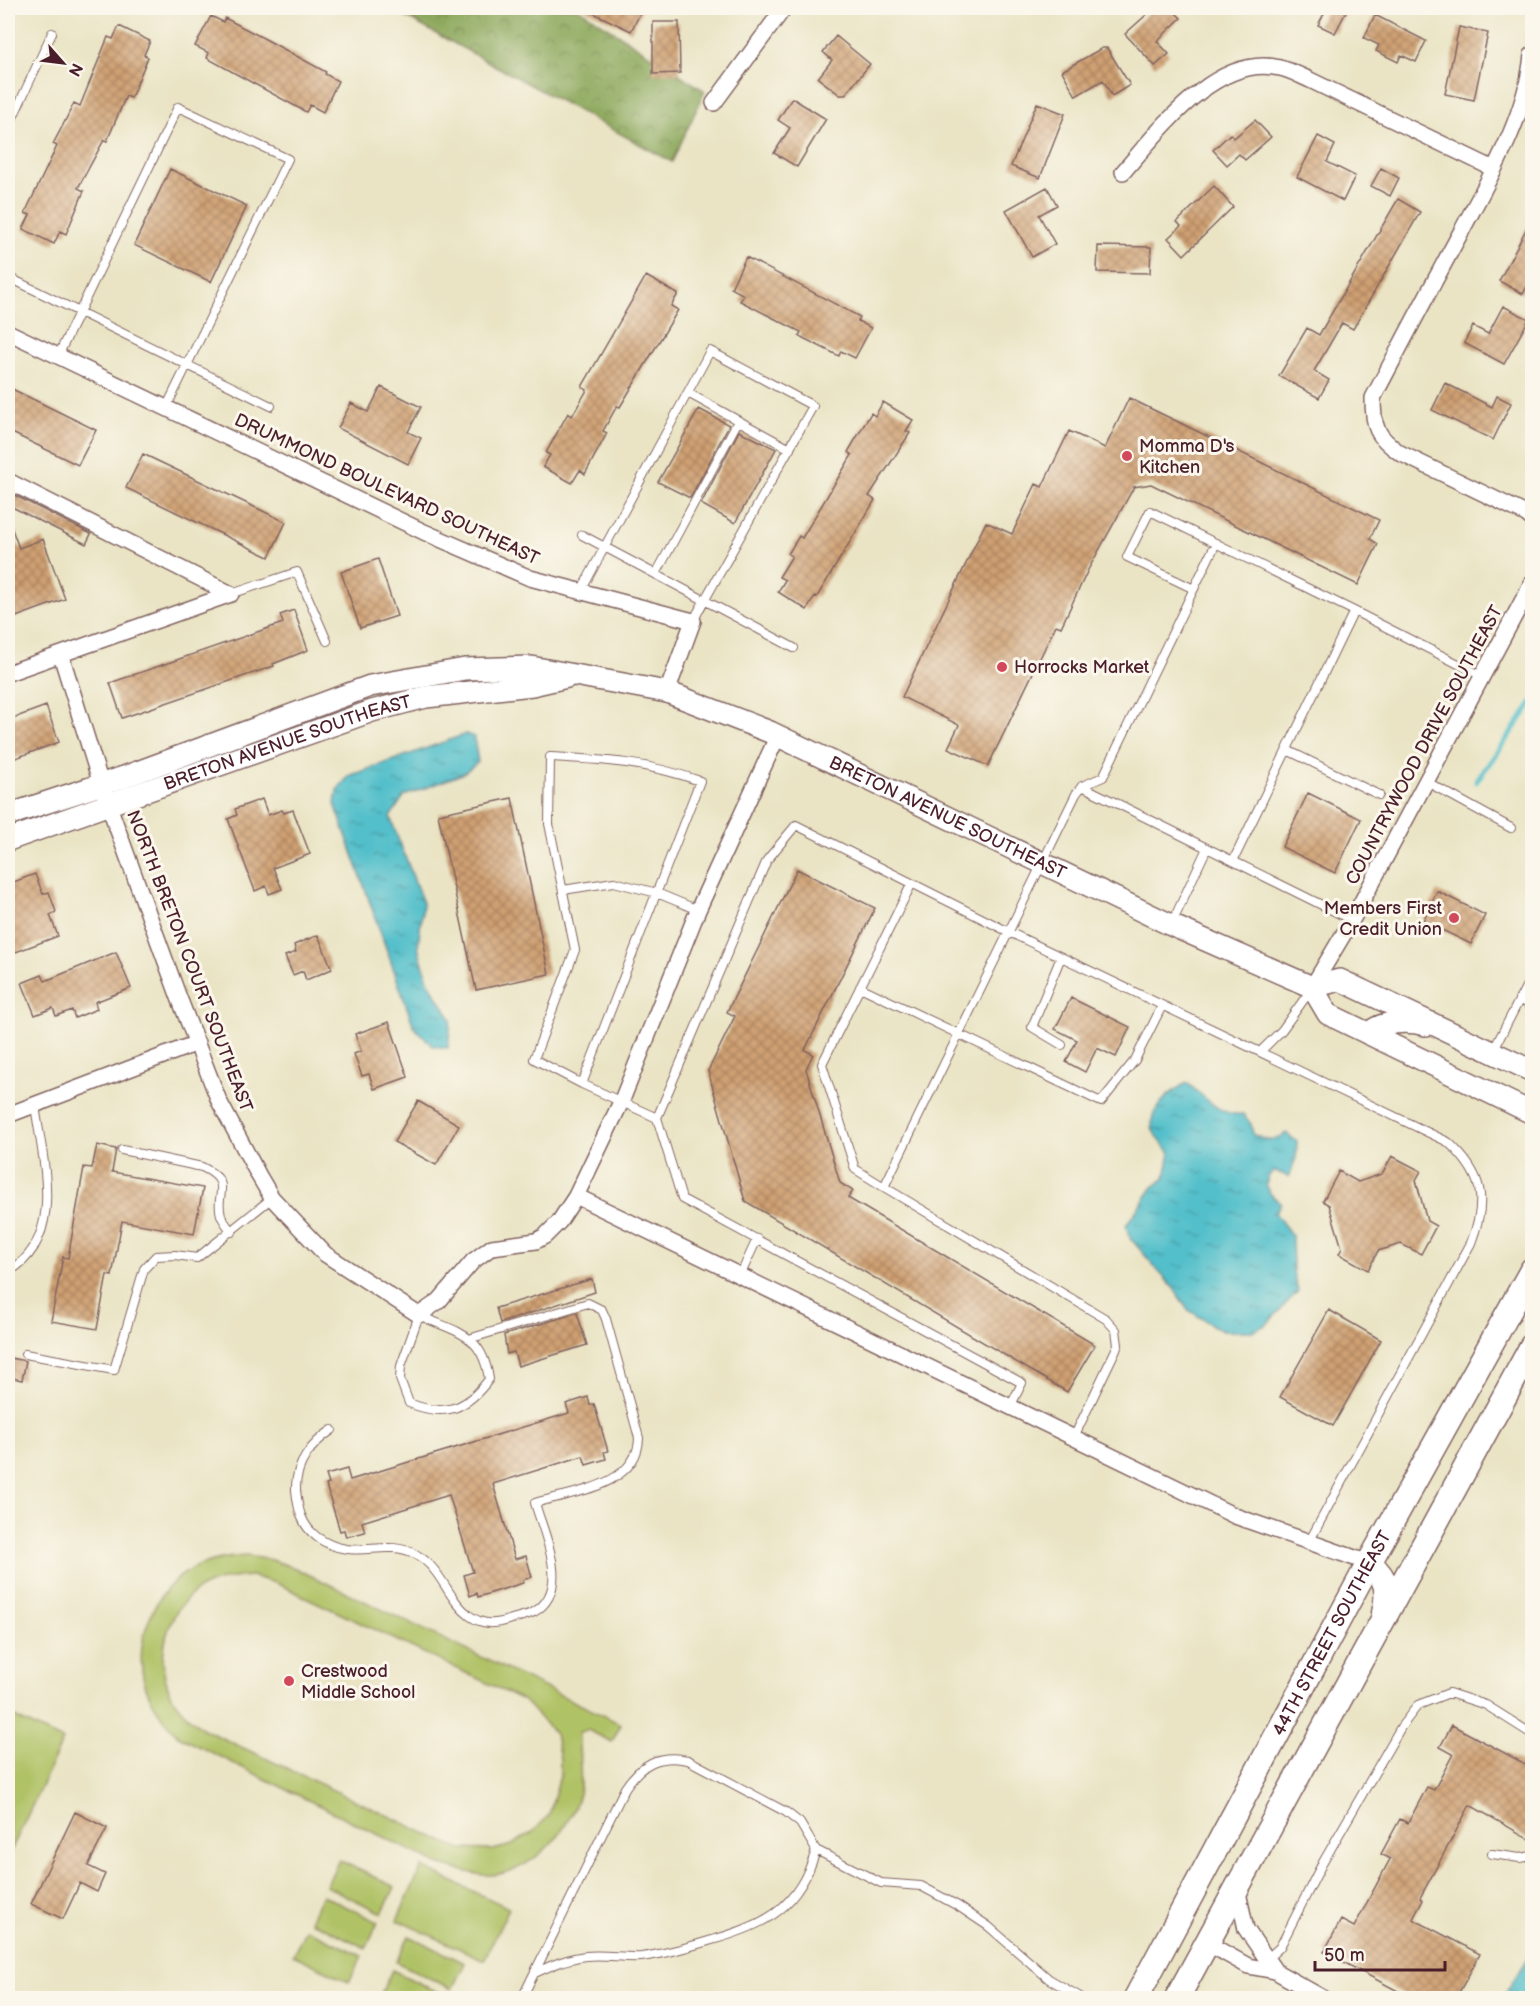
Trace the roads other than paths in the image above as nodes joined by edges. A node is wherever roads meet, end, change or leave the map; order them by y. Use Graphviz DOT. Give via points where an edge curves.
graph roads {
  1 [pos="784,8"];
  2 [pos="52,33"];
  3 [pos="1533,55"];
  4 [pos="714,103"];
  5 [pos="8,128"];
  6 [pos="1494,169"];
  7 [pos="1123,172"];
  8 [pos="8,277"];
  9 [pos="79,312"];
  10 [pos="8,332"];
  11 [pos="58,356"];
  12 [pos="188,363"];
  13 [pos="688,393"];
  14 [pos="272,406"];
  15 [pos="165,408"];
  16 [pos="738,421"];
  17 [pos="790,449"];
  18 [pos="8,481"];
  19 [pos="1533,519"];
  20 [pos="582,535"];
  21 [pos="1216,543"];
  22 [pos="605,547"];
  23 [pos="656,574"];
  24 [pos="1533,583"];
  25 [pos="1194,589"];
  26 [pos="581,591"];
  27 [pos="231,594"];
  28 [pos="706,600"];
  29 [pos="1354,612"];
  30 [pos="693,621"];
  31 [pos="327,641"];
  32 [pos="794,648"];
  33 [pos="61,655"];
  34 [pos="8,673"];
  35 [pos="574,676"];
  36 [pos="1484,677"];
  37 [pos="667,692"];
  38 [pos="778,735"];
  39 [pos="1287,750"];
  40 [pos="1427,782"];
  41 [pos="101,784"];
  42 [pos="1082,786"];
  43 [pos="1379,795"];
  44 [pos="109,806"];
  45 [pos="8,816"];
  46 [pos="1511,828"];
  47 [pos="8,840"];
  48 [pos="1207,848"];
  49 [pos="1233,861"];
  50 [pos="1043,863"];
  51 [pos="912,883"];
  52 [pos="563,890"];
  53 [pos="657,893"];
  54 [pos="698,909"];
  55 [pos="1352,920"];
  56 [pos="1171,925"];
  57 [pos="1009,932"];
  58 [pos="1062,957"];
  59 [pos="1533,975"];
  60 [pos="860,987"];
  61 [pos="1312,987"];
  62 [pos="1519,999"];
  63 [pos="1162,1006"];
  64 [pos="1533,1006"];
  65 [pos="1447,1030"];
  66 [pos="959,1034"];
  67 [pos="1369,1034"];
  68 [pos="197,1043"];
  69 [pos="1062,1045"];
  70 [pos="1260,1052"];
  71 [pos="1492,1052"];
  72 [pos="1533,1071"];
  73 [pos="582,1084"];
  74 [pos="622,1100"];
  75 [pos="35,1105"];
  76 [pos="1533,1113"];
  77 [pos="8,1115"];
  78 [pos="657,1118"];
  79 [pos="122,1150"];
  80 [pos="884,1187"];
  81 [pos="576,1196"];
  82 [pos="272,1198"];
  83 [pos="232,1232"];
  84 [pos="757,1239"];
  85 [pos="1533,1270"];
  86 [pos="8,1272"];
  87 [pos="740,1276"];
  88 [pos="419,1315"];
  89 [pos="472,1338"];
  90 [pos="1531,1353"];
  91 [pos="26,1354"];
  92 [pos="1010,1407"];
  93 [pos="332,1430"];
  94 [pos="1074,1437"];
  95 [pos="1408,1494"];
  96 [pos="1309,1542"];
  97 [pos="1423,1547"];
  98 [pos="1369,1563"];
  99 [pos="1381,1624"];
  100 [pos="1533,1734"];
  101 [pos="816,1850"];
  102 [pos="1492,1854"];
  103 [pos="1533,1856"];
  104 [pos="1196,1886"];
  105 [pos="1237,1888"];
  106 [pos="1207,1943"];
  107 [pos="1271,1965"];
  108 [pos="535,1973"];
  109 [pos="522,1998"];
  110 [pos="1082,1998"];
  111 [pos="1136,1998"];
  112 [pos="1177,1998"];
  113 [pos="1323,1998"];
  1 -- 4 [label="street"];
  2 -- 5 [label="lane"];
  3 -- 6 [label="street" via="1519,107"];
  6 -- 7 [label="street" via="1310,80 1281,68 1251,66 1227,73 1196,95"];
  6 -- 19 [label="street" via="1373,398 1373,422 1384,442 1400,453"];
  8 -- 9 [label="lane"];
  9 -- 11 [label="lane"];
  9 -- 12 [label="lane"];
  9 -- 12 [label="lane" via="178,107 288,159"];
  10 -- 11 [label="street, DRUMMOND BOULEVARD SOUTHEAST"];
  11 -- 15 [label="street, DRUMMOND BOULEVARD SOUTHEAST"];
  12 -- 14 [label="lane"];
  12 -- 15 [label="lane"];
  13 -- 16 [label="lane"];
  13 -- 17 [label="lane" via="710,351 813,406"];
  13 -- 22 [label="lane"];
  15 -- 26 [label="street, DRUMMOND BOULEVARD SOUTHEAST" via="424,532 530,578"];
  16 -- 17 [label="lane"];
  16 -- 23 [label="lane"];
  17 -- 28 [label="lane"];
  18 -- 27 [label="street"];
  20 -- 22 [label="lane"];
  21 -- 25 [label="lane"];
  21 -- 25 [label="lane" via="1150,511 1127,557"];
  21 -- 29 [label="lane"];
  22 -- 23 [label="lane"];
  22 -- 26 [label="lane"];
  23 -- 28 [label="lane"];
  24 -- 36 [label="street, COUNTRYWOOD DRIVE SOUTHEAST"];
  25 -- 42 [label="lane" via="1103,777"];
  26 -- 30 [label="street, DRUMMOND BOULEVARD SOUTHEAST"];
  27 -- 31 [label="lane" via="297,572"];
  27 -- 33 [label="street"];
  28 -- 30 [label="lane"];
  28 -- 32 [label="lane"];
  29 -- 36 [label="lane"];
  29 -- 39 [label="lane"];
  30 -- 37 [label="street"];
  33 -- 34 [label="street"];
  33 -- 41 [label="street, NORTH BRETON COURT SOUTHEAST"];
  35 -- 37 [label="main road, BRETON AVENUE SOUTHEAST"];
  35 -- 41 [label="main road, BRETON AVENUE SOUTHEAST" via="531,667 493,666 370,686"];
  35 -- 44 [label="main road, BRETON AVENUE SOUTHEAST" via="532,685 426,697 372,711"];
  36 -- 40 [label="street, COUNTRYWOOD DRIVE SOUTHEAST"];
  37 -- 38 [label="main road, BRETON AVENUE SOUTHEAST"];
  38 -- 50 [label="main road, BRETON AVENUE SOUTHEAST"];
  38 -- 54 [label="street"];
  39 -- 43 [label="lane"];
  39 -- 49 [label="lane"];
  40 -- 46 [label="lane"];
  40 -- 55 [label="street, COUNTRYWOOD DRIVE SOUTHEAST"];
  41 -- 44 [label="street, NORTH BRETON COURT SOUTHEAST"];
  41 -- 45 [label="main road, BRETON AVENUE SOUTHEAST"];
  42 -- 48 [label="lane"];
  42 -- 50 [label="lane"];
  44 -- 47 [label="main road, BRETON AVENUE SOUTHEAST"];
  44 -- 68 [label="street, NORTH BRETON COURT SOUTHEAST"];
  48 -- 49 [label="lane"];
  48 -- 56 [label="lane"];
  49 -- 55 [label="lane"];
  50 -- 56 [label="main road, BRETON AVENUE SOUTHEAST"];
  50 -- 57 [label="lane"];
  51 -- 57 [label="lane"];
  51 -- 60 [label="lane"];
  51 -- 78 [label="lane" via="796,825 767,860"];
  52 -- 53 [label="lane" via="614,882"];
  52 -- 53 [label="lane" via="549,824 550,757 622,760 662,768 700,782"];
  52 -- 73 [label="lane" via="575,950 534,1059"];
  53 -- 54 [label="lane"];
  53 -- 73 [label="lane"];
  54 -- 74 [label="street"];
  55 -- 61 [label="street, COUNTRYWOOD DRIVE SOUTHEAST"];
  56 -- 61 [label="main road, BRETON AVENUE SOUTHEAST"];
  57 -- 58 [label="lane"];
  57 -- 66 [label="lane"];
  58 -- 63 [label="lane"];
  58 -- 69 [label="lane" via="1032,1027"];
  59 -- 62 [label="lane"];
  60 -- 66 [label="lane"];
  60 -- 80 [label="lane" via="822,1064 855,1169"];
  61 -- 65 [label="main road" via="1340,980"];
  61 -- 67 [label="main road" via="1328,1014"];
  61 -- 70 [label="lane" via="1307,999"];
  62 -- 64 [label="lane"];
  62 -- 71 [label="lane"];
  63 -- 66 [label="lane" via="1136,1060 1101,1102"];
  63 -- 70 [label="lane"];
  65 -- 67 [label="main road" via="1396,1023"];
  65 -- 71 [label="main road"];
  66 -- 80 [label="lane"];
  67 -- 76 [label="main road"];
  68 -- 75 [label="street"];
  68 -- 82 [label="street, NORTH BRETON COURT SOUTHEAST" via="219,1101"];
  70 -- 96 [label="lane" via="1448,1142 1476,1174 1481,1194 1480,1220 1471,1243"];
  71 -- 72 [label="main road"];
  73 -- 74 [label="lane"];
  74 -- 78 [label="lane"];
  74 -- 81 [label="street"];
  75 -- 77 [label="street"];
  75 -- 86 [label="lane" via="48,1197 43,1226 25,1261"];
  78 -- 84 [label="lane" via="682,1199"];
  79 -- 83 [label="lane" via="202,1167 213,1173 220,1182 220,1214"];
  80 -- 94 [label="lane" via="1106,1319 1116,1330 1118,1345"];
  81 -- 87 [label="street"];
  81 -- 88 [label="street" via="560,1222 545,1236 536,1241 492,1247"];
  82 -- 83 [label="lane"];
  82 -- 88 [label="street, NORTH BRETON COURT SOUTHEAST" via="325,1254"];
  83 -- 91 [label="lane" via="197,1258 156,1256 144,1269 114,1370"];
  84 -- 87 [label="lane"];
  84 -- 92 [label="lane" via="1022,1383"];
  85 -- 95 [label="main road, 44TH STREET SOUTHEAST"];
  87 -- 92 [label="street"];
  88 -- 89 [label="lane"];
  88 -- 89 [label="lane" via="400,1368 409,1403 426,1410 454,1410 477,1395 489,1379 487,1362"];
  89 -- 93 [label="lane" via="588,1303 596,1305 606,1319 639,1438 639,1454 624,1473 608,1482 535,1503 555,1576 546,1601 534,1611 497,1625 482,1623 459,1607 436,1570 415,1553 390,1548 334,1548 307,1529 297,1500 300,1467 318,1439"];
  90 -- 97 [label="main road, 44TH STREET SOUTHEAST"];
  92 -- 94 [label="street"];
  94 -- 96 [label="street" via="1235,1516"];
  95 -- 97 [label="main road" via="1408,1526 1412,1538"];
  95 -- 98 [label="main road, 44TH STREET SOUTHEAST"];
  96 -- 98 [label="street"];
  97 -- 99 [label="main road, 44TH STREET SOUTHEAST"];
  98 -- 99 [label="main road" via="1383,1574 1386,1586"];
  98 -- 104 [label="main road, 44TH STREET SOUTHEAST"];
  99 -- 105 [label="main road, 44TH STREET SOUTHEAST"];
  100 -- 107 [label="lane" via="1486,1706 1449,1693 1418,1705 1401,1727 1322,1864"];
  101 -- 108 [label="lane" via="796,1893 774,1916 750,1929 680,1950 640,1957 587,1956"];
  101 -- 108 [label="lane" via="800,1823 786,1812 688,1760 673,1757 645,1764 625,1788"];
  101 -- 110 [label="lane" via="881,1882 921,1886 958,1906 988,1926 1049,1979"];
  102 -- 103 [label="lane"];
  104 -- 106 [label="main road" via="1200,1930"];
  104 -- 111 [label="main road, 44TH STREET SOUTHEAST"];
  105 -- 106 [label="main road, 44TH STREET SOUTHEAST"];
  105 -- 107 [label="street" via="1246,1929"];
  106 -- 107 [label="street" via="1248,1966"];
  106 -- 112 [label="main road, 44TH STREET SOUTHEAST"];
  107 -- 113 [label="street"];
  108 -- 109 [label="lane"];
}
